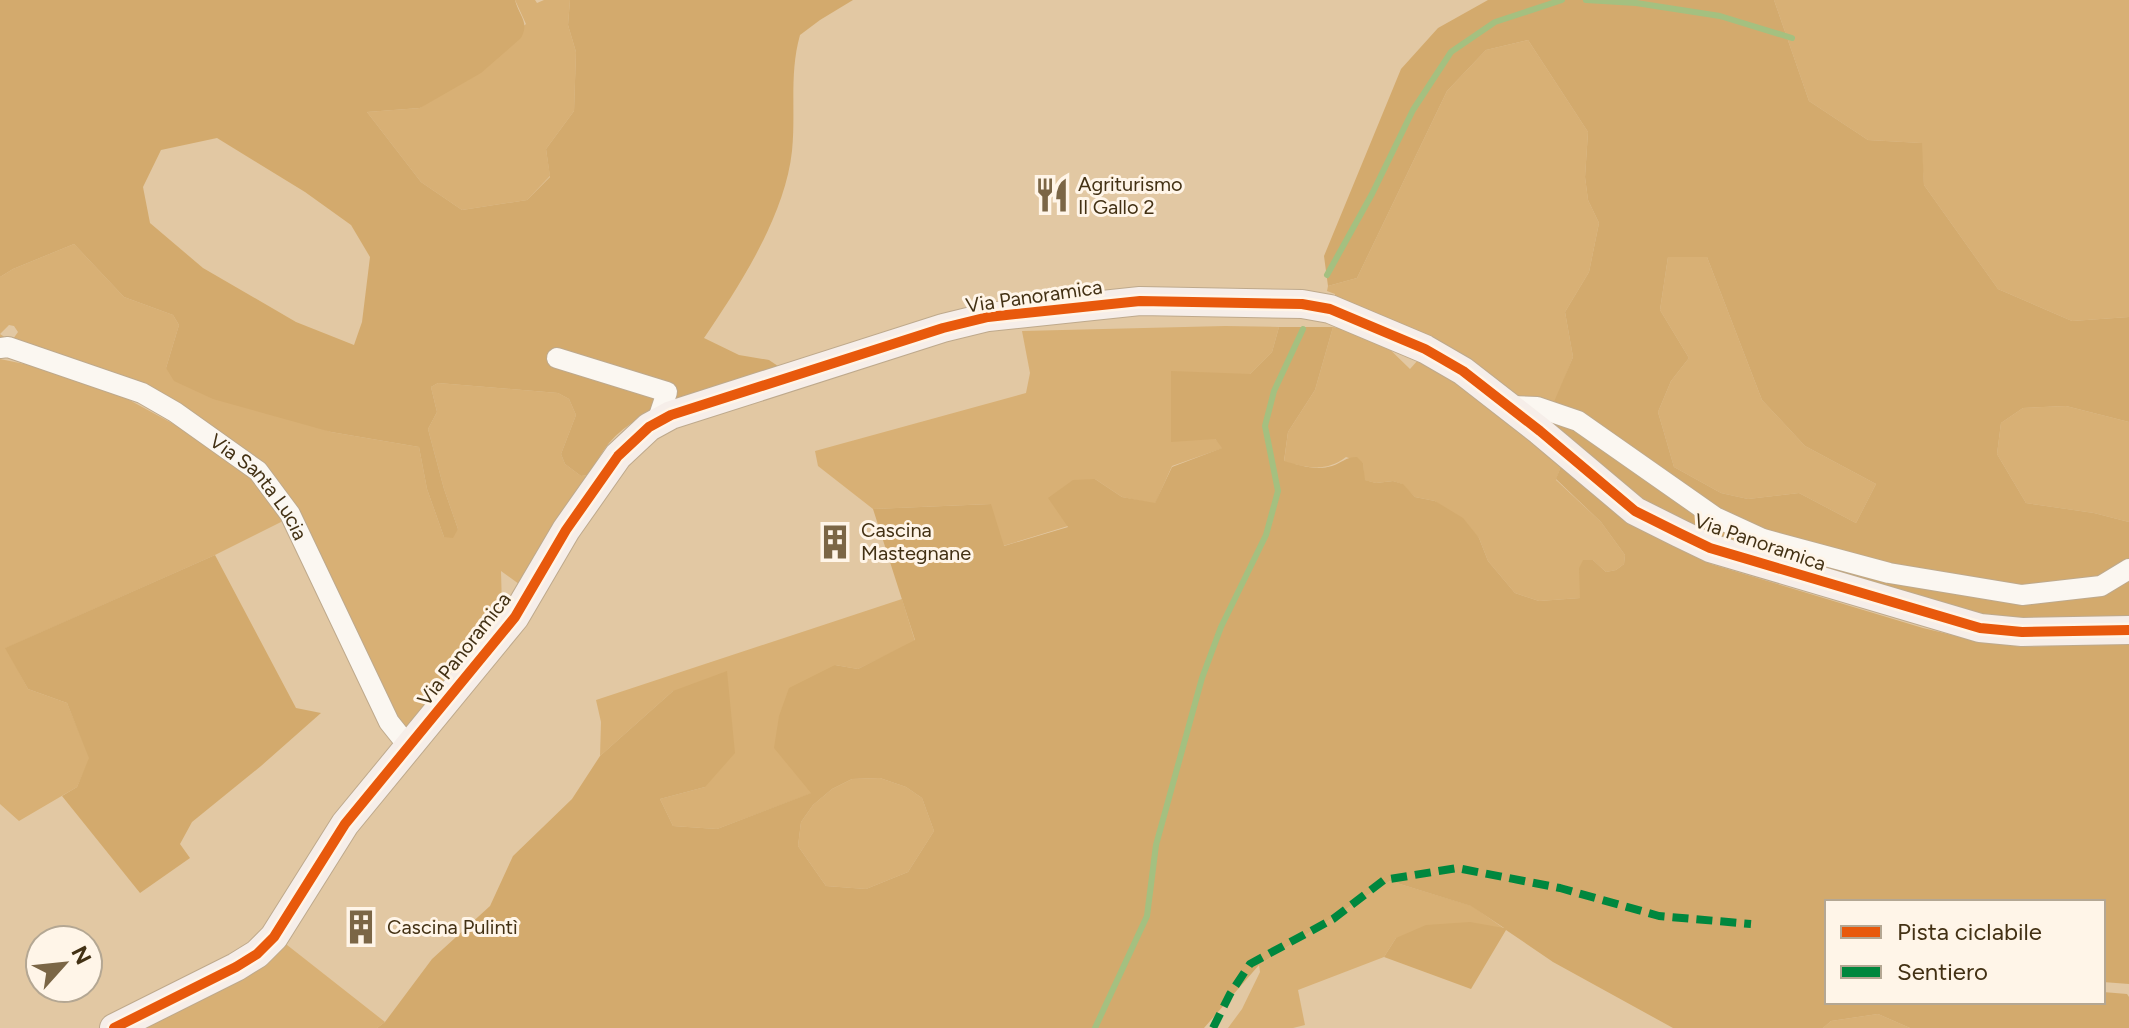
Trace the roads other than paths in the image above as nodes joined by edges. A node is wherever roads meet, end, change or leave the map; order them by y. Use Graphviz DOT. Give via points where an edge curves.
graph roads {
  1 [pos="0,348"];
  2 [pos="557,358"];
  3 [pos="1510,406"];
  4 [pos="657,422"];
  5 [pos="2129,569"];
  6 [pos="2129,630"];
  7 [pos="409,747"];
  8 [pos="114,1028"];
  1 -- 7 [label="street, Via Santa Lucia" via="142,393 258,471 290,514 389,722"];
  2 -- 4 [label="street" via="667,392"];
  3 -- 4 [label="street, Via Panoramica" via="1425,349 1330,309 1140,301 988,317 943,328"];
  3 -- 5 [label="street, Via Panoramica" via="1537,407 1578,421 1715,517 1763,539 1889,573 2022,595 2101,586"];
  3 -- 6 [label="street, Via Panoramica" via="1635,511 1710,548 1980,628"];
  4 -- 7 [label="street, Via Panoramica" via="618,456 515,617"];
  7 -- 8 [label="street, Via Panoramica" via="345,824 274,937 257,954"];
}
